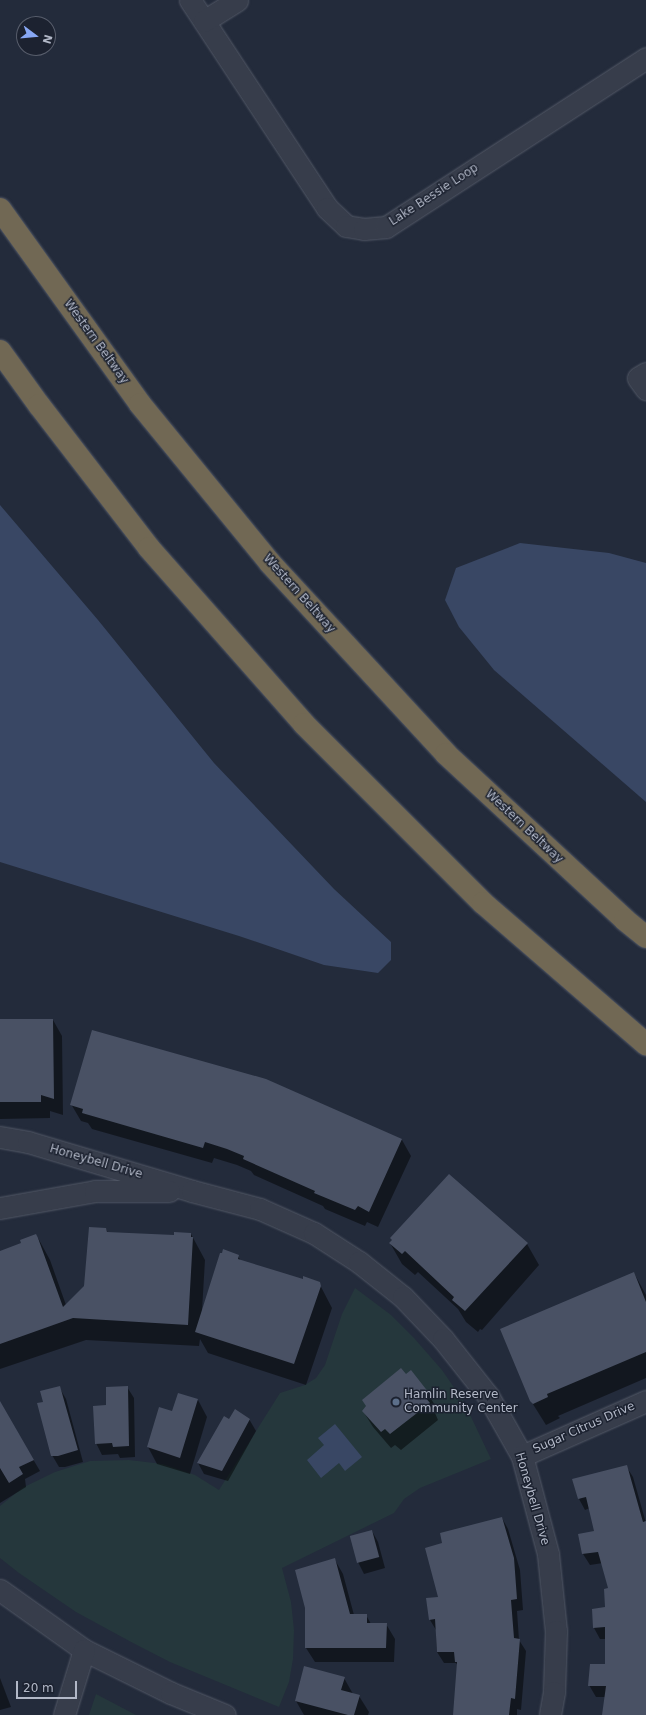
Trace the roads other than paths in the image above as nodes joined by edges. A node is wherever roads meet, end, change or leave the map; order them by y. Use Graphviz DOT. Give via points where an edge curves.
graph roads {
  1 [pos="190,0"];
  2 [pos="237,0"];
  3 [pos="204,21"];
  4 [pos="646,58"];
  5 [pos="0,209"];
  6 [pos="0,351"];
  7 [pos="646,373"];
  8 [pos="646,389"];
  9 [pos="646,937"];
  10 [pos="646,1044"];
  11 [pos="0,1137"];
  12 [pos="192,1190"];
  13 [pos="0,1208"];
  14 [pos="646,1401"];
  15 [pos="522,1456"];
  16 [pos="0,1590"];
  17 [pos="84,1650"];
  18 [pos="64,1715"];
  19 [pos="224,1715"];
  20 [pos="550,1715"];
  1 -- 3 [label="street, Lake Bessie Loop"];
  2 -- 3 [label="street"];
  3 -- 4 [label="street, Lake Bessie Loop" via="327,208 346,226 364,229 386,227"];
  5 -- 9 [label="highway, Western Beltway" via="140,404 270,563 446,754"];
  6 -- 10 [label="highway" via="149,548 304,724 483,903"];
  7 -- 8 [label="street" via="638,378"];
  11 -- 12 [label="street, Honeybell Drive" via="28,1142"];
  12 -- 13 [label="street, Honeybell Drive" via="95,1191"];
  12 -- 15 [label="street, Honeybell Drive" via="260,1209 314,1233 359,1262 403,1298 443,1339 488,1396"];
  14 -- 15 [label="street, Sugar Citrus Drive"];
  15 -- 20 [label="street, Honeybell Drive" via="548,1554 556,1631 554,1692"];
  16 -- 17 [label="street"];
  17 -- 18 [label="street"];
  17 -- 19 [label="street" via="170,1693"];
}
